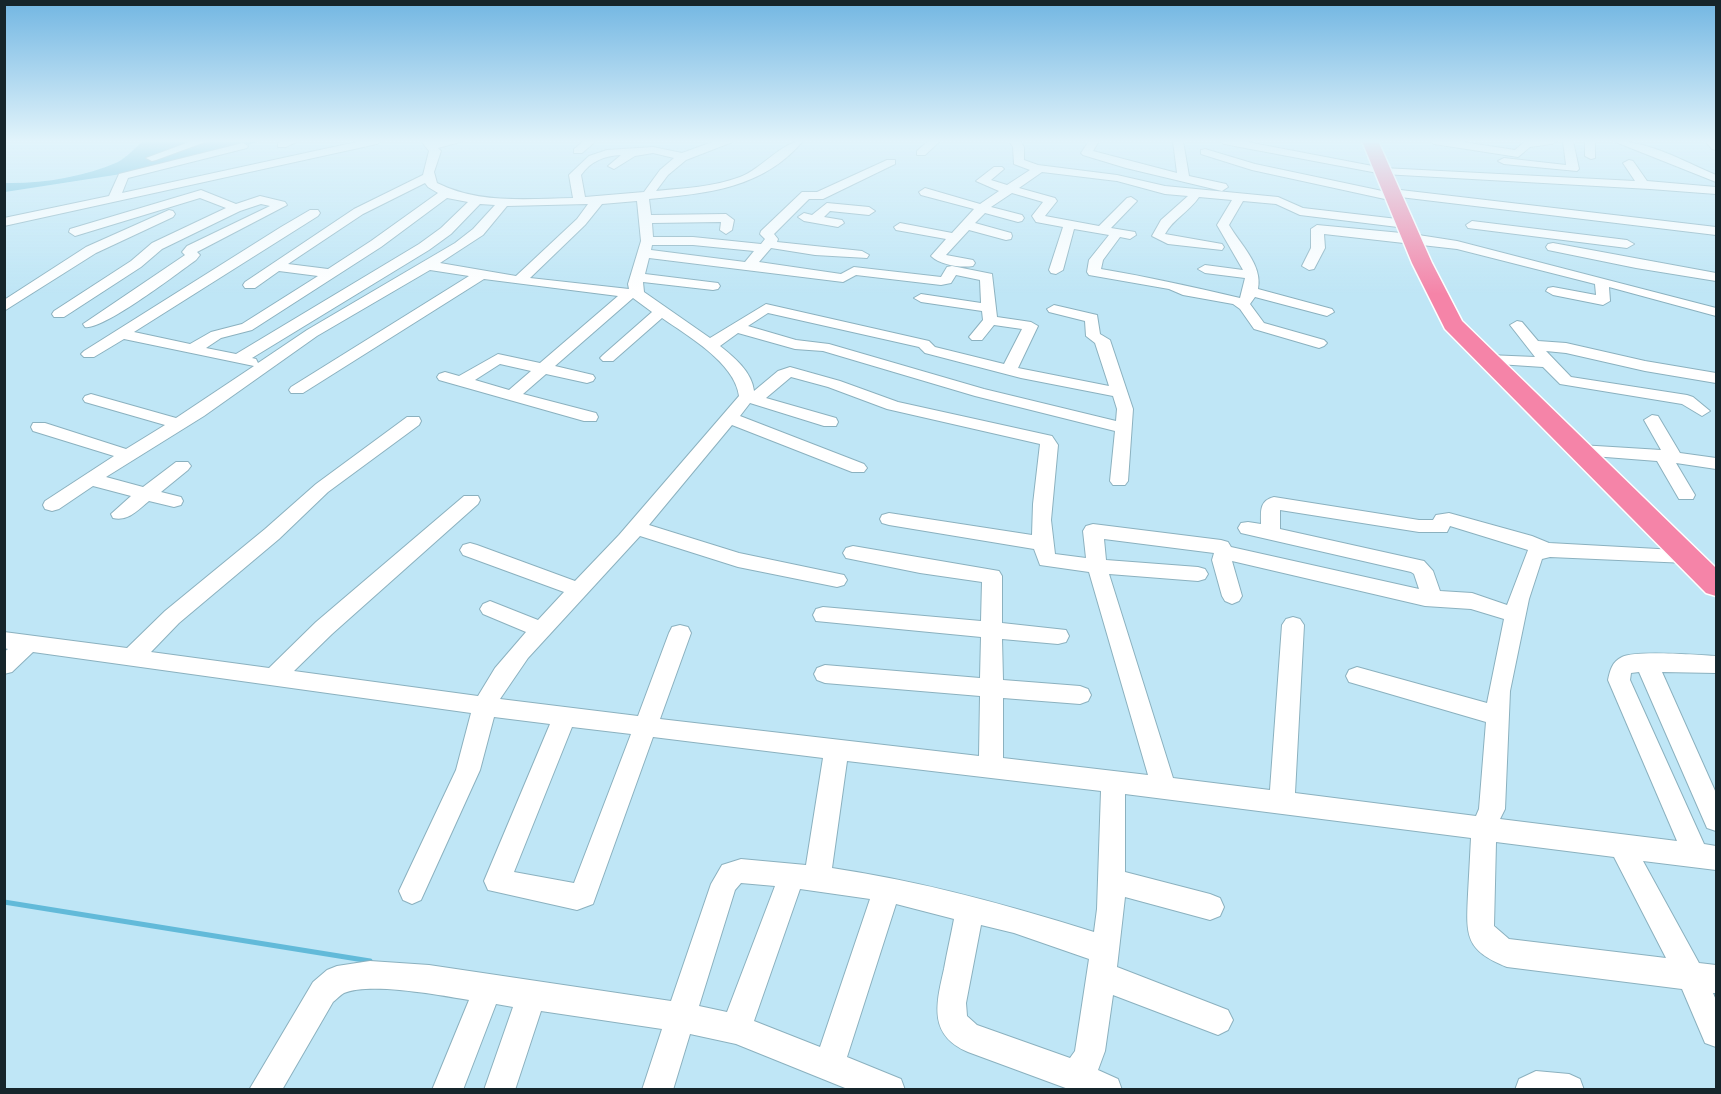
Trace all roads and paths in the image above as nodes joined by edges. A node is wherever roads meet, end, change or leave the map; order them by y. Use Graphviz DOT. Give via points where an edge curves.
graph roads {
  1 [pos="116,192"];
  2 [pos="142,192"];
  3 [pos="397,192"];
  4 [pos="578,192"];
  5 [pos="648,192"];
  6 [pos="670,192"];
  7 [pos="826,192"];
  8 [pos="925,192"];
  9 [pos="1006,192"];
  10 [pos="1020,192"];
  11 [pos="1175,192"];
  12 [pos="1239,192"];
  13 [pos="1378,192"];
  14 [pos="1392,192"];
  15 [pos="1429,192"];
  16 [pos="446,193"];
  17 [pos="1180,193"];
  18 [pos="201,194"];
  19 [pos="1195,194"];
  20 [pos="1495,194"];
  21 [pos="646,195"];
  22 [pos="1393,195"];
  23 [pos="818,196"];
  24 [pos="1431,197"];
  25 [pos="114,198"];
  26 [pos="1246,198"];
  27 [pos="477,200"];
  28 [pos="598,200"];
  29 [pos="1131,201"];
  30 [pos="580,202"];
  31 [pos="503,203"];
  32 [pos="1608,203"];
  33 [pos="827,207"];
  34 [pos="236,208"];
  35 [pos="981,209"];
  36 [pos="869,211"];
  37 [pos="314,213"];
  38 [pos="1698,213"];
  39 [pos="786,214"];
  40 [pos="1574,214"];
  41 [pos="1018,218"];
  42 [pos="646,219"];
  43 [pos="814,219"];
  44 [pos="1617,219"];
  45 [pos="4,222"];
  46 [pos="838,223"];
  47 [pos="966,225"];
  48 [pos="1071,225"];
  49 [pos="1472,225"];
  50 [pos="900,227"];
  51 [pos="726,230"];
  52 [pos="1712,230"];
  53 [pos="75,231"];
  54 [pos="1517,231"];
  55 [pos="1116,233"];
  56 [pos="1410,234"];
  57 [pos="1006,236"];
  58 [pos="954,237"];
  59 [pos="1626,238"];
  60 [pos="1585,239"];
  61 [pos="766,246"];
  62 [pos="646,247"];
  63 [pos="1216,247"];
  64 [pos="1554,247"];
  65 [pos="250,250"];
  66 [pos="292,255"];
  67 [pos="862,255"];
  68 [pos="1636,264"];
  69 [pos="427,265"];
  70 [pos="750,265"];
  71 [pos="275,266"];
  72 [pos="1309,266"];
  73 [pos="997,268"];
  74 [pos="1205,269"];
  75 [pos="1056,270"];
  76 [pos="329,274"];
  77 [pos="481,275"];
  78 [pos="1251,275"];
  79 [pos="1716,277"];
  80 [pos="1602,281"];
  81 [pos="364,284"];
  82 [pos="250,285"];
  83 [pos="515,286"];
  84 [pos="713,286"];
  85 [pos="635,288"];
  86 [pos="385,289"];
  87 [pos="1553,291"];
  88 [pos="1641,291"];
  89 [pos="921,298"];
  90 [pos="1247,298"];
  91 [pos="75,303"];
  92 [pos="617,304"];
  93 [pos="6,305"];
  94 [pos="116,309"];
  95 [pos="1054,309"];
  96 [pos="660,312"];
  97 [pos="1327,312"];
  98 [pos="1716,312"];
  99 [pos="59,314"];
  100 [pos="989,314"];
  101 [pos="153,315"];
  102 [pos="90,324"];
  103 [pos="1517,325"];
  104 [pos="737,328"];
  105 [pos="122,334"];
  106 [pos="977,337"];
  107 [pos="1319,343"];
  108 [pos="710,345"];
  109 [pos="1533,345"];
  110 [pos="194,348"];
  111 [pos="89,354"];
  112 [pos="608,358"];
  113 [pos="239,359"];
  114 [pos="1488,360"];
  115 [pos="1547,362"];
  116 [pos="263,365"];
  117 [pos="544,369"];
  118 [pos="1009,370"];
  119 [pos="587,378"];
  120 [pos="1716,378"];
  121 [pos="297,390"];
  122 [pos="1120,393"];
  123 [pos="511,396"];
  124 [pos="751,398"];
  125 [pos="91,399"];
  126 [pos="1050,408"];
  127 [pos="1702,411"];
  128 [pos="590,417"];
  129 [pos="729,418"];
  130 [pos="1652,420"];
  131 [pos="413,421"];
  132 [pos="830,422"];
  133 [pos="179,424"];
  134 [pos="39,427"];
  135 [pos="1124,428"];
  136 [pos="1031,437"];
  137 [pos="1580,450"];
  138 [pos="128,455"];
  139 [pos="1669,457"];
  140 [pos="1716,463"];
  141 [pos="182,466"];
  142 [pos="858,468"];
  143 [pos="90,479"];
  144 [pos="1119,481"];
  145 [pos="146,494"];
  146 [pos="1686,495"];
  147 [pos="471,500"];
  148 [pos="174,501"];
  149 [pos="52,505"];
  150 [pos="120,514"];
  151 [pos="889,519"];
  152 [pos="636,528"];
  153 [pos="1248,528"];
  154 [pos="1270,533"];
  155 [pos="1044,544"];
  156 [pos="470,550"];
  157 [pos="1546,550"];
  158 [pos="853,553"];
  159 [pos="1224,554"];
  160 [pos="1688,556"];
  161 [pos="1097,566"];
  162 [pos="1198,574"];
  163 [pos="837,580"];
  164 [pos="1716,585"];
  165 [pos="579,590"];
  166 [pos="1232,596"];
  167 [pos="1432,600"];
  168 [pos="490,609"];
  169 [pos="823,615"];
  170 [pos="1515,615"];
  171 [pos="1293,625"];
  172 [pos="541,630"];
  173 [pos="990,632"];
  174 [pos="680,633"];
  175 [pos="1058,636"];
  176 [pos="4,640"];
  177 [pos="29,643"];
  178 [pos="132,657"];
  179 [pos="1646,662"];
  180 [pos="1716,664"];
  181 [pos="4,666"];
  182 [pos="825,674"];
  183 [pos="1357,676"];
  184 [pos="274,677"];
  185 [pos="991,687"];
  186 [pos="1080,695"];
  187 [pos="484,705"];
  188 [pos="1497,716"];
  189 [pos="565,717"];
  190 [pos="645,727"];
  191 [pos="836,751"];
  192 [pos="991,768"];
  193 [pos="1113,783"];
  194 [pos="1164,788"];
  195 [pos="1282,803"];
  196 [pos="1716,820"];
  197 [pos="1484,828"];
  198 [pos="1622,847"];
  199 [pos="1706,857"];
  200 [pos="804,877"];
  201 [pos="1112,881"];
  202 [pos="887,889"];
  203 [pos="412,891"];
  204 [pos="1210,907"];
  205 [pos="970,909"];
  206 [pos="1103,963"];
  207 [pos="1703,977"];
  208 [pos="488,989"];
  209 [pos="532,996"];
  210 [pos="682,1017"];
  211 [pos="1218,1020"];
  212 [pos="736,1029"];
  213 [pos="1716,1032"];
  214 [pos="829,1065"];
  215 [pos="1072,1074"];
  216 [pos="264,1089"];
  217 [pos="447,1089"];
  218 [pos="499,1089"];
  219 [pos="657,1089"];
  220 [pos="890,1089"];
  221 [pos="1107,1089"];
  222 [pos="1530,1089"];
  223 [pos="1569,1089"];
  1 -- 25 [label="street"];
  2 -- 25 [label="street"];
  3 -- 66 [label="street"];
  4 -- 30 [label="street"];
  5 -- 21 [label="street"];
  6 -- 21 [label="street"];
  7 -- 23 [label="street"];
  8 -- 35 [label="street"];
  9 -- 35 [label="street"];
  10 -- 48 [label="street" via="1051,201 1038,218"];
  11 -- 17 [label="street"];
  12 -- 26 [label="street"];
  13 -- 22 [label="street"];
  14 -- 22 [label="highway"];
  15 -- 24 [label="street"];
  16 -- 27 [label="street"];
  16 -- 76 [label="street"];
  17 -- 19 [label="street"];
  18 -- 34 [label="street"];
  18 -- 53 [label="street"];
  18 -- 93 [label="street" via="179,209 91,250"];
  19 -- 26 [label="street"];
  19 -- 63 [label="street" via="1191,202 1165,222 1158,236"];
  20 -- 24 [label="street"];
  20 -- 40 [label="street"];
  20 -- 54 [label="street"];
  21 -- 28 [label="street"];
  21 -- 42 [label="street"];
  22 -- 24 [label="street"];
  22 -- 56 [label="highway"];
  23 -- 33 [label="street" via="830,200"];
  23 -- 39 [label="street" via="807,195"];
  25 -- 45 [label="street"];
  26 -- 56 [label="street" via="1283,202 1304,212"];
  26 -- 78 [label="street" via="1223,225"];
  27 -- 31 [label="street"];
  27 -- 81 [label="street" via="437,238"];
  28 -- 30 [label="street"];
  28 -- 83 [label="street" via="581,222"];
  29 -- 55 [label="street"];
  30 -- 31 [label="street"];
  31 -- 69 [label="street" via="470,238"];
  32 -- 44 [label="street"];
  33 -- 36 [label="street"];
  33 -- 43 [label="street"];
  34 -- 91 [label="street" via="157,246"];
  34 -- 94 [label="street" via="260,200 281,205 192,249 191,257"];
  35 -- 41 [label="street"];
  35 -- 47 [label="street"];
  37 -- 65 [label="street"];
  38 -- 52 [label="street"];
  39 -- 43 [label="street"];
  39 -- 61 [label="street" via="766,234 772,238"];
  40 -- 44 [label="street"];
  40 -- 60 [label="street"];
  42 -- 51 [label="street" via="726,218"];
  42 -- 62 [label="street"];
  43 -- 46 [label="street"];
  44 -- 52 [label="street"];
  44 -- 59 [label="street"];
  47 -- 57 [label="street"];
  47 -- 58 [label="street"];
  48 -- 55 [label="street"];
  48 -- 75 [label="street"];
  49 -- 54 [label="street"];
  50 -- 58 [label="street"];
  54 -- 60 [label="street"];
  55 -- 90 [label="street" via="1096,260 1094,272 1172,285 1183,291"];
  56 -- 72 [label="street" via="1317,229 1317,250"];
  56 -- 80 [label="street"];
  56 -- 114 [label="highway" via="1453,324"];
  58 -- 73 [label="street" via="939,258"];
  59 -- 60 [label="street"];
  59 -- 68 [label="street"];
  61 -- 62 [label="street" via="693,241"];
  61 -- 67 [label="street"];
  61 -- 70 [label="street"];
  62 -- 70 [label="street"];
  62 -- 85 [label="street"];
  64 -- 68 [label="street"];
  65 -- 66 [label="street"];
  65 -- 101 [label="street"];
  66 -- 71 [label="street"];
  68 -- 79 [label="street"];
  68 -- 88 [label="street"];
  69 -- 77 [label="street"];
  69 -- 86 [label="street"];
  70 -- 100 [label="street" via="843,279 854,271 943,281 951,271 964,272 988,277"];
  71 -- 76 [label="street"];
  71 -- 82 [label="street"];
  74 -- 78 [label="street"];
  76 -- 81 [label="street"];
  76 -- 110 [label="street" via="247,327 216,335"];
  77 -- 83 [label="street"];
  77 -- 121 [label="street"];
  78 -- 90 [label="street" via="1254,282"];
  80 -- 87 [label="street" via="1603,301"];
  80 -- 88 [label="street"];
  81 -- 86 [label="street"];
  81 -- 113 [label="street"];
  83 -- 85 [label="street"];
  83 -- 92 [label="street"];
  84 -- 85 [label="street"];
  85 -- 92 [label="street"];
  85 -- 96 [label="street"];
  86 -- 116 [label="street"];
  88 -- 98 [label="street"];
  89 -- 100 [label="street"];
  90 -- 97 [label="street"];
  90 -- 107 [label="street" via="1259,326"];
  91 -- 94 [label="street"];
  91 -- 99 [label="street"];
  92 -- 117 [label="street"];
  94 -- 101 [label="street"];
  94 -- 102 [label="street"];
  95 -- 122 [label="street" via="1093,319 1093,336 1102,340"];
  96 -- 108 [label="street"];
  96 -- 112 [label="street"];
  100 -- 106 [label="street"];
  100 -- 118 [label="street" via="1030,326"];
  101 -- 105 [label="street"];
  103 -- 109 [label="street"];
  104 -- 108 [label="street"];
  104 -- 118 [label="street" via="768,308 924,344 930,350"];
  104 -- 126 [label="street"];
  105 -- 110 [label="street"];
  105 -- 111 [label="street"];
  108 -- 124 [label="street" via="741,374"];
  109 -- 115 [label="street"];
  109 -- 120 [label="street"];
  110 -- 113 [label="street"];
  113 -- 116 [label="street"];
  114 -- 115 [label="street"];
  114 -- 137 [label="highway"];
  115 -- 127 [label="street" via="1567,381 1687,400"];
  116 -- 133 [label="street"];
  117 -- 119 [label="street"];
  117 -- 123 [label="street"];
  117 -- 123 [label="street" via="495,359 453,380"];
  118 -- 122 [label="street"];
  122 -- 135 [label="street" via="1125,409"];
  123 -- 128 [label="street"];
  124 -- 129 [label="street"];
  124 -- 132 [label="street"];
  124 -- 136 [label="street" via="790,372 894,406"];
  125 -- 133 [label="street"];
  126 -- 135 [label="street"];
  126 -- 136 [label="street"];
  129 -- 142 [label="street"];
  129 -- 152 [label="street"];
  130 -- 139 [label="street"];
  131 -- 178 [label="street" via="317,492 172,617"];
  133 -- 138 [label="street"];
  134 -- 138 [label="street"];
  135 -- 144 [label="street"];
  136 -- 155 [label="street" via="1046,440 1050,445 1043,491"];
  137 -- 139 [label="street"];
  137 -- 160 [label="highway"];
  138 -- 143 [label="street"];
  139 -- 140 [label="street"];
  139 -- 146 [label="street"];
  141 -- 145 [label="street"];
  143 -- 145 [label="street"];
  143 -- 149 [label="street"];
  145 -- 148 [label="street"];
  145 -- 150 [label="street"];
  147 -- 184 [label="street" via="324,628"];
  151 -- 155 [label="street"];
  152 -- 163 [label="street" via="738,560"];
  152 -- 165 [label="street"];
  153 -- 154 [label="street"];
  154 -- 157 [label="street" via="1274,503 1419,526 1440,527 1443,520 1449,519"];
  154 -- 167 [label="street" via="1417,566 1423,571"];
  155 -- 161 [label="street" via="1048,561"];
  156 -- 165 [label="street"];
  157 -- 160 [label="street"];
  157 -- 170 [label="street" via="1537,552 1531,560"];
  158 -- 173 [label="street" via="992,576"];
  159 -- 161 [label="street" via="1221,547 1093,531"];
  159 -- 166 [label="street" via="1222,560"];
  159 -- 167 [label="street"];
  160 -- 164 [label="highway"];
  161 -- 162 [label="street"];
  161 -- 194 [label="street"];
  165 -- 172 [label="street"];
  167 -- 170 [label="street" via="1472,601"];
  168 -- 172 [label="street"];
  169 -- 173 [label="street"];
  170 -- 188 [label="street"];
  171 -- 195 [label="street"];
  172 -- 187 [label="street" via="503,674"];
  173 -- 175 [label="street"];
  173 -- 185 [label="street"];
  174 -- 190 [label="street"];
  176 -- 177 [label="street"];
  177 -- 178 [label="street"];
  177 -- 181 [label="street"];
  178 -- 184 [label="street"];
  179 -- 180 [label="street"];
  179 -- 196 [label="street"];
  179 -- 199 [label="street" via="1629,663 1621,669 1619,680"];
  182 -- 185 [label="street"];
  183 -- 188 [label="street"];
  184 -- 187 [label="street"];
  185 -- 186 [label="street"];
  185 -- 192 [label="street"];
  187 -- 189 [label="street"];
  187 -- 203 [label="street" via="468,770"];
  188 -- 197 [label="street" via="1492,809"];
  189 -- 190 [label="street"];
  189 -- 190 [label="street" via="497,879 499,883 582,896"];
  190 -- 191 [label="street"];
  191 -- 192 [label="street"];
  191 -- 200 [label="street"];
  192 -- 193 [label="street"];
  193 -- 194 [label="street"];
  193 -- 201 [label="street"];
  194 -- 195 [label="street"];
  195 -- 197 [label="street"];
  197 -- 198 [label="street"];
  197 -- 207 [label="street" via="1480,929 1495,948 1507,953"];
  198 -- 199 [label="street"];
  198 -- 207 [label="street"];
  200 -- 202 [label="street"];
  200 -- 210 [label="street" via="741,871 731,874 724,884"];
  200 -- 212 [label="street"];
  201 -- 204 [label="street"];
  201 -- 206 [label="street"];
  202 -- 205 [label="street"];
  202 -- 214 [label="street"];
  205 -- 206 [label="street" via="1014,920"];
  205 -- 215 [label="street" via="951,1003 956,1029 968,1037"];
  206 -- 211 [label="street"];
  206 -- 215 [label="street" via="1088,1062"];
  207 -- 213 [label="street"];
  208 -- 209 [label="street"];
  208 -- 216 [label="street" via="370,975 337,980 312,1006"];
  208 -- 217 [label="street"];
  209 -- 210 [label="street"];
  209 -- 218 [label="street"];
  210 -- 212 [label="street"];
  210 -- 219 [label="street"];
  212 -- 214 [label="street"];
  214 -- 220 [label="street"];
  215 -- 221 [label="street"];
  222 -- 223 [label="street"];
}
